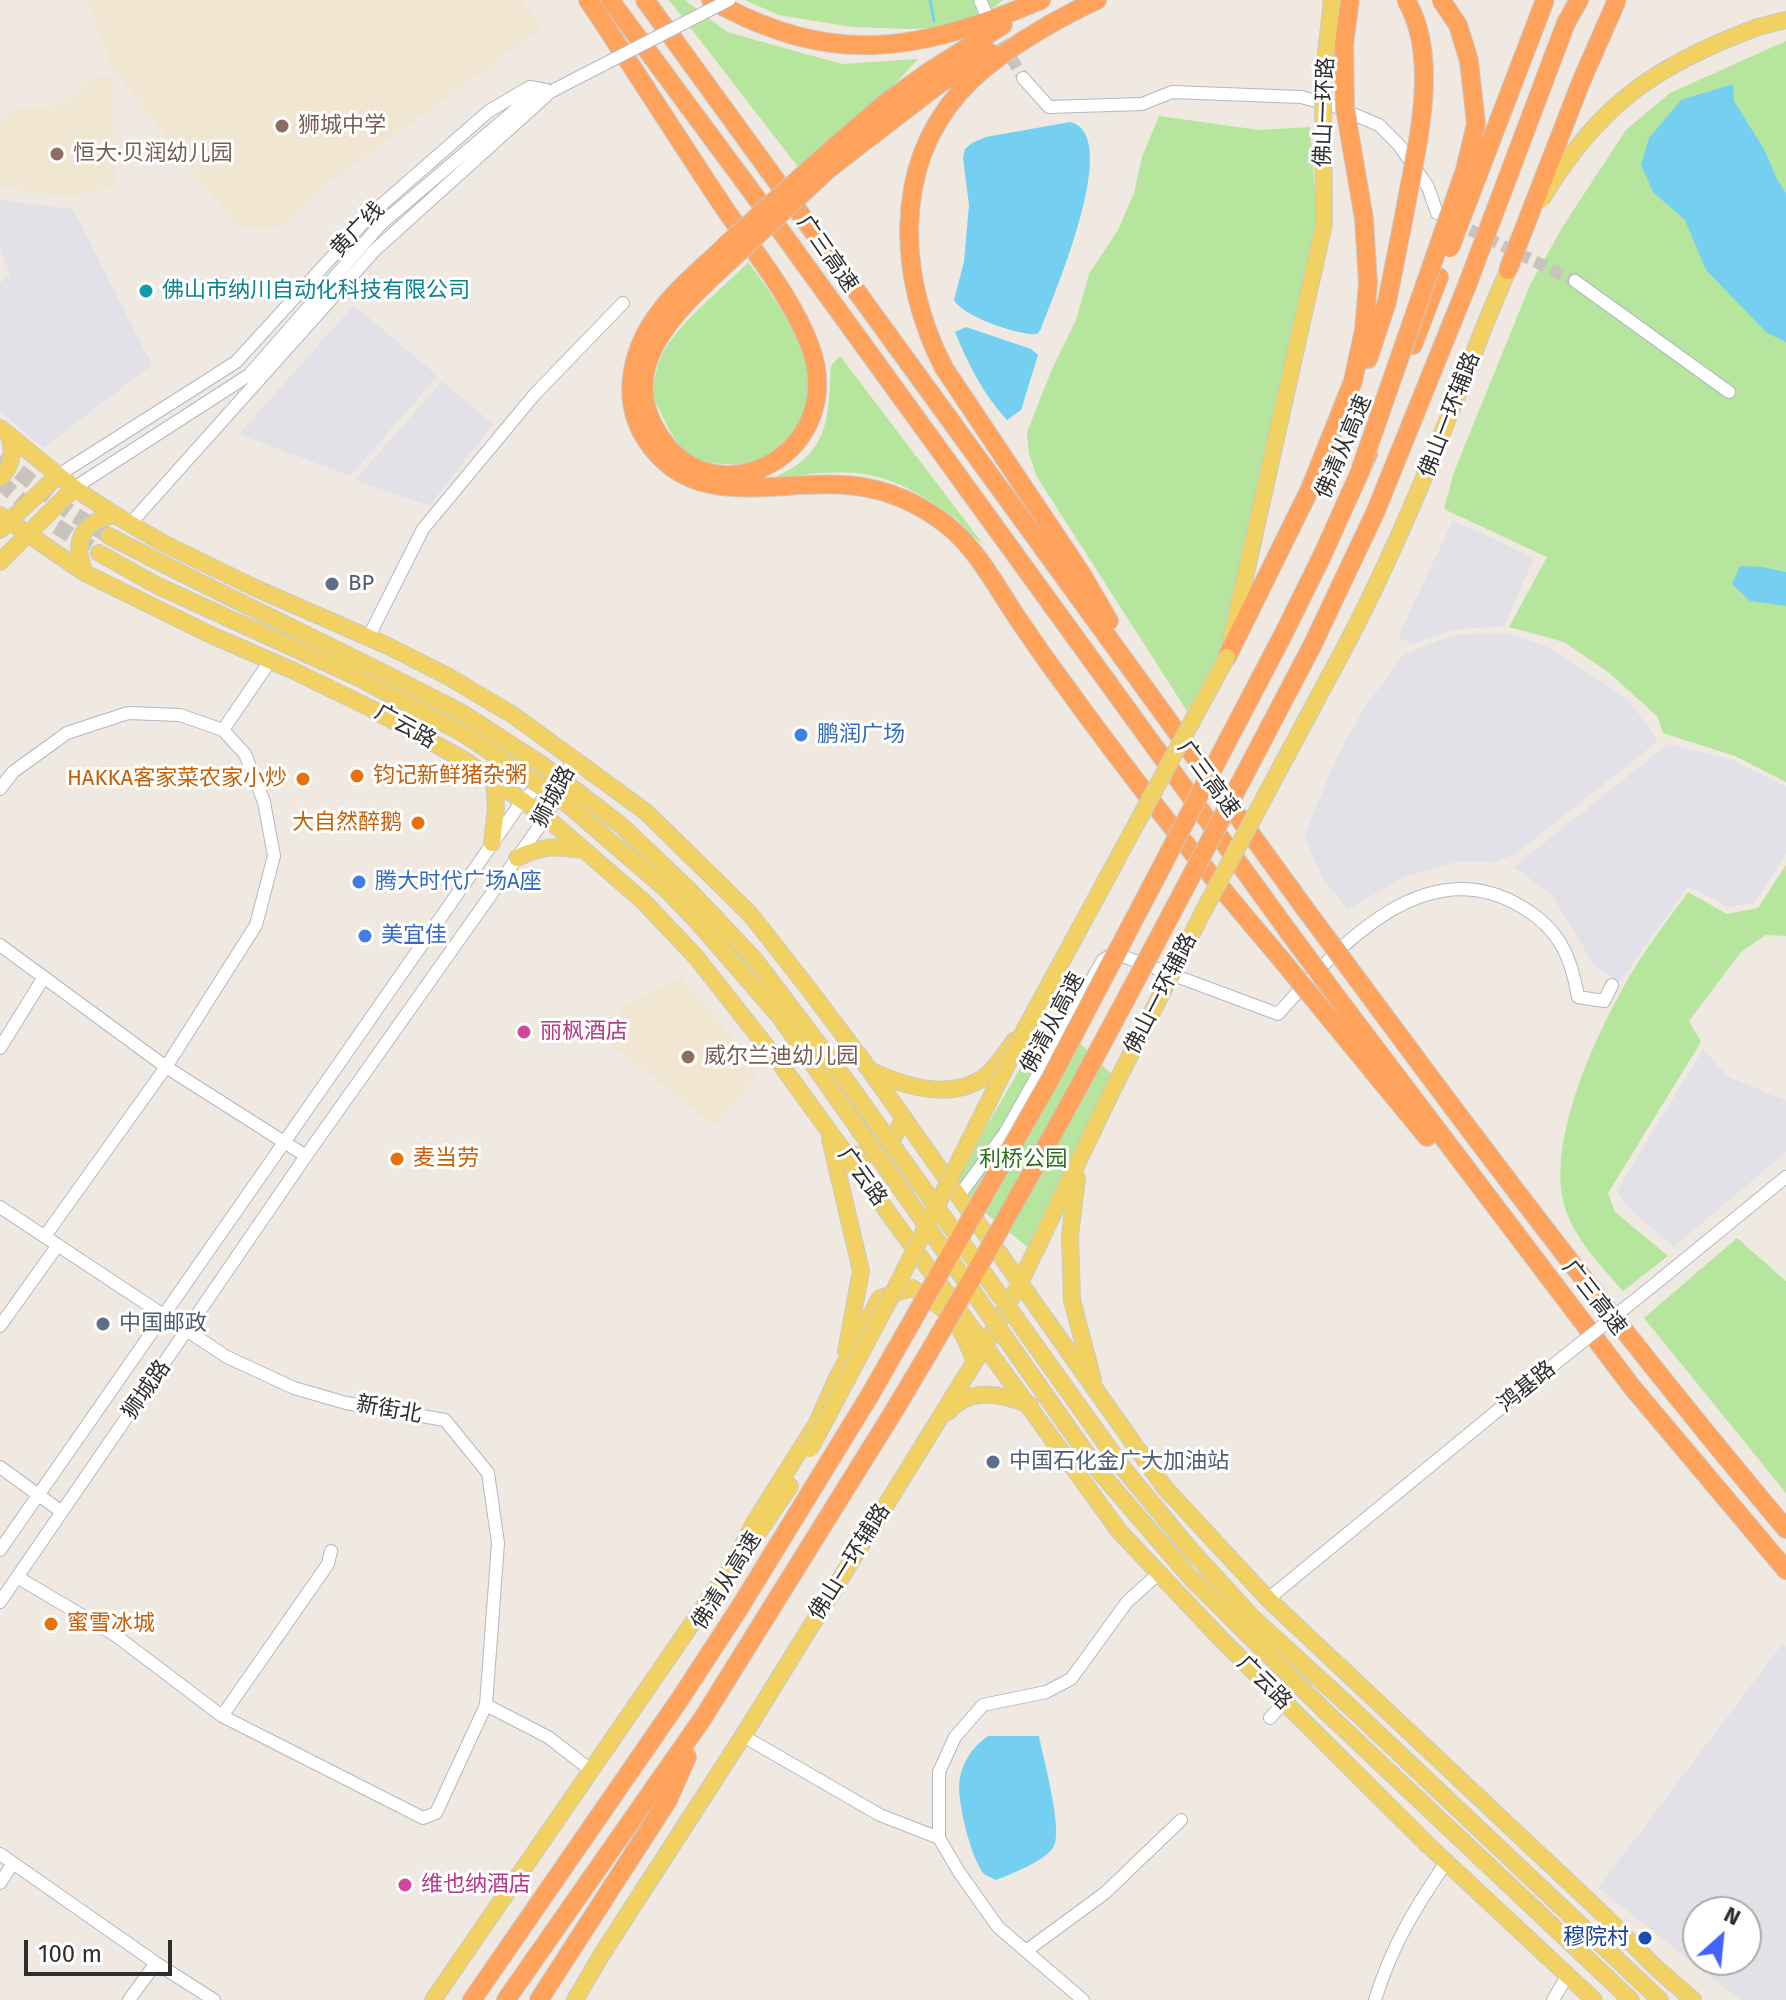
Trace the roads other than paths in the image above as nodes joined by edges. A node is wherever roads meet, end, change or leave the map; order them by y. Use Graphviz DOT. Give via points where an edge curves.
graph roads {
  1 [pos="588,0"];
  2 [pos="610,0"];
  3 [pos="645,0"];
  4 [pos="711,0"];
  5 [pos="729,0"];
  6 [pos="980,0"];
  7 [pos="1042,0"];
  8 [pos="1097,0"];
  9 [pos="1332,0"];
  10 [pos="1350,0"];
  11 [pos="1406,0"];
  12 [pos="1441,0"];
  13 [pos="1545,0"];
  14 [pos="1577,0"];
  15 [pos="1617,0"];
  16 [pos="987,16"];
  17 [pos="1063,16"];
  18 [pos="1786,20"];
  19 [pos="1023,78"];
  20 [pos="552,91"];
  21 [pos="828,162"];
  22 [pos="1437,213"];
  23 [pos="730,251"];
  24 [pos="1508,270"];
  25 [pos="1575,281"];
  26 [pos="623,303"];
  27 [pos="1729,392"];
  28 [pos="1348,397"];
  29 [pos="4,431"];
  30 [pos="1361,468"];
  31 [pos="57,476"];
  32 [pos="0,478"];
  33 [pos="74,488"];
  34 [pos="115,515"];
  35 [pos="3,522"];
  36 [pos="130,524"];
  37 [pos="26,535"];
  38 [pos="109,536"];
  39 [pos="99,553"];
  40 [pos="0,562"];
  41 [pos="85,573"];
  42 [pos="368,638"];
  43 [pos="1227,657"];
  44 [pos="270,661"];
  45 [pos="1157,703"];
  46 [pos="223,730"];
  47 [pos="574,758"];
  48 [pos="494,781"];
  49 [pos="0,789"];
  50 [pos="522,801"];
  51 [pos="546,817"];
  52 [pos="492,843"];
  53 [pos="586,850"];
  54 [pos="517,858"];
  55 [pos="0,945"];
  56 [pos="44,977"];
  57 [pos="1612,985"];
  58 [pos="1026,1027"];
  59 [pos="0,1048"];
  60 [pos="166,1067"];
  61 [pos="869,1069"];
  62 [pos="903,1117"];
  63 [pos="828,1129"];
  64 [pos="285,1142"];
  65 [pos="843,1151"];
  66 [pos="306,1156"];
  67 [pos="1080,1161"];
  68 [pos="1786,1177"];
  69 [pos="959,1196"];
  70 [pos="0,1207"];
  71 [pos="45,1236"];
  72 [pos="58,1245"];
  73 [pos="1545,1275"];
  74 [pos="1020,1283"];
  75 [pos="165,1316"];
  76 [pos="0,1326"];
  77 [pos="187,1331"];
  78 [pos="985,1345"];
  79 [pos="974,1361"];
  80 [pos="836,1380"];
  81 [pos="1097,1393"];
  82 [pos="1030,1406"];
  83 [pos="934,1428"];
  84 [pos="0,1467"];
  85 [pos="39,1495"];
  86 [pos="62,1512"];
  87 [pos="1786,1529"];
  88 [pos="0,1550"];
  89 [pos="331,1551"];
  90 [pos="733,1564"];
  91 [pos="1786,1570"];
  92 [pos="1158,1574"];
  93 [pos="17,1577"];
  94 [pos="1268,1599"];
  95 [pos="0,1602"];
  96 [pos="1284,1702"];
  97 [pos="486,1705"];
  98 [pos="222,1716"];
  99 [pos="703,1718"];
  100 [pos="1270,1718"];
  101 [pos="743,1736"];
  102 [pos="592,1771"];
  103 [pos="1181,1820"];
  104 [pos="939,1838"];
  105 [pos="0,1854"];
  106 [pos="1447,1861"];
  107 [pos="13,1863"];
  108 [pos="0,1883"];
  109 [pos="1026,1951"];
  110 [pos="1607,1952"];
  111 [pos="1588,1959"];
  112 [pos="156,1963"];
  113 [pos="1654,1966"];
  114 [pos="1567,1976"];
  115 [pos="129,2000"];
  116 [pos="214,2000"];
  117 [pos="433,2000"];
  118 [pos="472,2000"];
  119 [pos="506,2000"];
  120 [pos="539,2000"];
  121 [pos="575,2000"];
  122 [pos="1083,2000"];
  123 [pos="1375,2000"];
  124 [pos="1553,2000"];
  125 [pos="1594,2000"];
  126 [pos="1617,2000"];
  127 [pos="1631,2000"];
  128 [pos="1660,2000"];
  129 [pos="1693,2000"];
  1 -- 23 [label="highway" via="776,284 810,346 816,405 799,441 773,463 724,474 690,464 673,452 652,423 645,386 663,329"];
  2 -- 73 [label="highway, 广三高速, bridge"];
  3 -- 45 [label="highway, 广三高速"];
  4 -- 7 [label="highway" via="771,29 801,37 891,46 957,33"];
  5 -- 20 [label="street, 黄广线, bridge"];
  6 -- 16 [label="street"];
  7 -- 21 [label="highway" via="884,104"];
  8 -- 17 [label="highway"];
  9 -- 43 [label="main road, 佛山一环路, bridge" via="1323,80 1324,224"];
  10 -- 28 [label="highway, bridge" via="1345,108 1367,251 1366,307"];
  11 -- 28 [label="highway, bridge" via="1419,32 1422,112 1392,282 1381,323"];
  12 -- 30 [label="highway, bridge" via="1458,25 1469,61 1476,124 1465,170"];
  13 -- 30 [label="highway, 佛清从高速, bridge"];
  14 -- 99 [label="highway, bridge" via="1409,434 1312,646 1098,1053 959,1303"];
  15 -- 24 [label="highway, bridge"];
  17 -- 21 [label="highway" via="976,61"];
  17 -- 45 [label="highway" via="978,74 949,105 927,146 913,192 910,264 920,314 944,368 1081,573"];
  18 -- 24 [label="main road, 佛山一环辅路, bridge" via="1678,62 1602,117 1560,168"];
  19 -- 22 [label="street" via="1049,107 1142,104 1172,92 1301,97 1334,106 1379,125 1399,145 1428,187"];
  20 -- 31 [label="street, 黄广线" via="530,87 489,111 371,214 236,362"];
  20 -- 33 [label="street, 黄广线" via="527,100 381,224 249,375"];
  20 -- 36 [label="street" via="375,250"];
  21 -- 23 [label="highway, bridge"];
  23 -- 73 [label="highway, bridge" via="662,307 639,348 632,403 656,453 702,483 866,487 903,498 938,518 969,548 1163,816"];
  24 -- 67 [label="main road, 佛山一环辅路, bridge" via="1411,511 1360,619 1204,910"];
  25 -- 27 [label="street"];
  26 -- 42 [label="street" via="535,394 423,529"];
  28 -- 43 [label="highway" via="1310,489"];
  29 -- 31 [label="main road"];
  29 -- 32 [label="main road" via="13,448 8,470"];
  30 -- 118 [label="highway, 佛清从高速, bridge" via="1296,608 1098,990 870,1395 680,1699"];
  31 -- 33 [label="main road"];
  31 -- 35 [label="main road"];
  33 -- 34 [label="main road"];
  33 -- 37 [label="main road"];
  34 -- 36 [label="main road"];
  34 -- 41 [label="main road" via="83,532 79,557"];
  35 -- 37 [label="main road, 广云路"];
  36 -- 42 [label="main road"];
  37 -- 40 [label="main road"];
  37 -- 41 [label="main road, 广云路"];
  38 -- 110 [label="main road, 广云路, bridge" via="464,714 622,826 755,960 1123,1468 1189,1548 1253,1618"];
  39 -- 111 [label="main road, 广云路, bridge" via="464,734 566,803 669,892 780,1017 1098,1470 1200,1587"];
  41 -- 44 [label="main road, 广云路"];
  42 -- 47 [label="main road" via="449,677"];
  43 -- 58 [label="main road, bridge"];
  44 -- 46 [label="street"];
  44 -- 48 [label="main road, 广云路" via="370,708"];
  45 -- 87 [label="highway, 广三高速, bridge" via="1579,1274"];
  46 -- 49 [label="street" via="180,715 128,713 67,733 13,772"];
  46 -- 60 [label="street" via="245,754 264,802 274,856 256,925"];
  47 -- 50 [label="street, 狮城路"];
  47 -- 51 [label="street, 狮城路"];
  47 -- 61 [label="main road" via="646,812 750,914"];
  48 -- 50 [label="main road, 广云路"];
  48 -- 52 [label="main road"];
  50 -- 51 [label="main road, 广云路"];
  50 -- 52 [label="street, 狮城路"];
  51 -- 53 [label="main road, 广云路"];
  51 -- 54 [label="street, 狮城路"];
  52 -- 64 [label="street, 狮城路"];
  53 -- 54 [label="main road" via="552,846"];
  53 -- 63 [label="main road, 广云路" via="696,957"];
  54 -- 66 [label="street, 狮城路"];
  55 -- 56 [label="street"];
  56 -- 59 [label="street"];
  56 -- 60 [label="street"];
  57 -- 69 [label="street" via="1604,1001 1578,997 1573,966 1537,916 1508,898 1473,890 1418,895 1389,910 1323,964 1278,1014 1114,953 1103,960 1005,1133"];
  58 -- 61 [label="main road, bridge" via="985,1077 960,1089 897,1083"];
  58 -- 90 [label="main road, bridge" via="810,1449 775,1511"];
  60 -- 64 [label="street"];
  60 -- 71 [label="street"];
  61 -- 62 [label="main road"];
  62 -- 65 [label="main road" via="898,1132 881,1150 860,1158"];
  62 -- 69 [label="main road"];
  63 -- 65 [label="main road, 广云路"];
  63 -- 80 [label="main road" via="861,1271"];
  64 -- 66 [label="street"];
  64 -- 75 [label="street, 狮城路"];
  65 -- 78 [label="main road, 广云路"];
  66 -- 77 [label="street, 狮城路"];
  67 -- 74 [label="main road, 佛山一环辅路"];
  67 -- 81 [label="main road" via="1070,1236 1072,1300"];
  68 -- 94 [label="street, 鸿基路, bridge"];
  69 -- 74 [label="main road"];
  70 -- 71 [label="street, 新街北"];
  71 -- 72 [label="street, 新街北"];
  72 -- 75 [label="street, 新街北"];
  72 -- 76 [label="street"];
  73 -- 91 [label="highway, 广三高速"];
  74 -- 78 [label="main road, 佛山一环辅路"];
  74 -- 81 [label="main road"];
  75 -- 77 [label="street, 新街北"];
  75 -- 85 [label="street, 狮城路"];
  77 -- 86 [label="street, 狮城路"];
  77 -- 97 [label="street, 新街北" via="227,1357 294,1388 445,1420 488,1473 498,1543"];
  78 -- 79 [label="main road, 佛山一环辅路"];
  78 -- 82 [label="main road, 广云路"];
  79 -- 80 [label="main road" via="965,1334 940,1305 912,1288 880,1298"];
  79 -- 83 [label="main road, 佛山一环辅路"];
  80 -- 90 [label="main road" via="817,1423"];
  81 -- 94 [label="main road" via="1165,1488"];
  82 -- 83 [label="main road" via="1000,1394 976,1395 955,1405"];
  82 -- 92 [label="main road, 广云路" via="1119,1531"];
  83 -- 101 [label="main road, 佛山一环辅路"];
  84 -- 85 [label="street"];
  85 -- 86 [label="street"];
  85 -- 88 [label="street, 狮城路"];
  86 -- 93 [label="street, 狮城路"];
  89 -- 98 [label="street" via="328,1564"];
  90 -- 102 [label="main road"];
  92 -- 96 [label="main road, 广云路"];
  92 -- 104 [label="street" via="1127,1602 1071,1679 1046,1692 983,1705 955,1737 939,1772"];
  93 -- 95 [label="street, 狮城路"];
  93 -- 98 [label="street" via="115,1635"];
  94 -- 113 [label="main road"];
  96 -- 100 [label="street"];
  96 -- 106 [label="main road, 广云路"];
  97 -- 98 [label="street, 新街北" via="436,1813 423,1818"];
  97 -- 102 [label="street" via="548,1737"];
  99 -- 119 [label="highway"];
  99 -- 120 [label="highway" via="668,1800"];
  101 -- 104 [label="street" via="880,1815"];
  101 -- 121 [label="main road, 佛山一环辅路"];
  102 -- 117 [label="main road"];
  103 -- 109 [label="street" via="1105,1893"];
  104 -- 109 [label="street" via="998,1927"];
  105 -- 107 [label="street"];
  106 -- 114 [label="main road, 广云路"];
  106 -- 123 [label="street" via="1406,1922"];
  107 -- 108 [label="street"];
  107 -- 112 [label="street"];
  109 -- 122 [label="street"];
  110 -- 113 [label="main road"];
  110 -- 128 [label="main road, 广云路"];
  111 -- 126 [label="main road"];
  111 -- 127 [label="main road, 广云路"];
  112 -- 115 [label="street"];
  112 -- 116 [label="street"];
  113 -- 129 [label="main road"];
  114 -- 124 [label="street"];
  114 -- 125 [label="main road, 广云路"];
}
